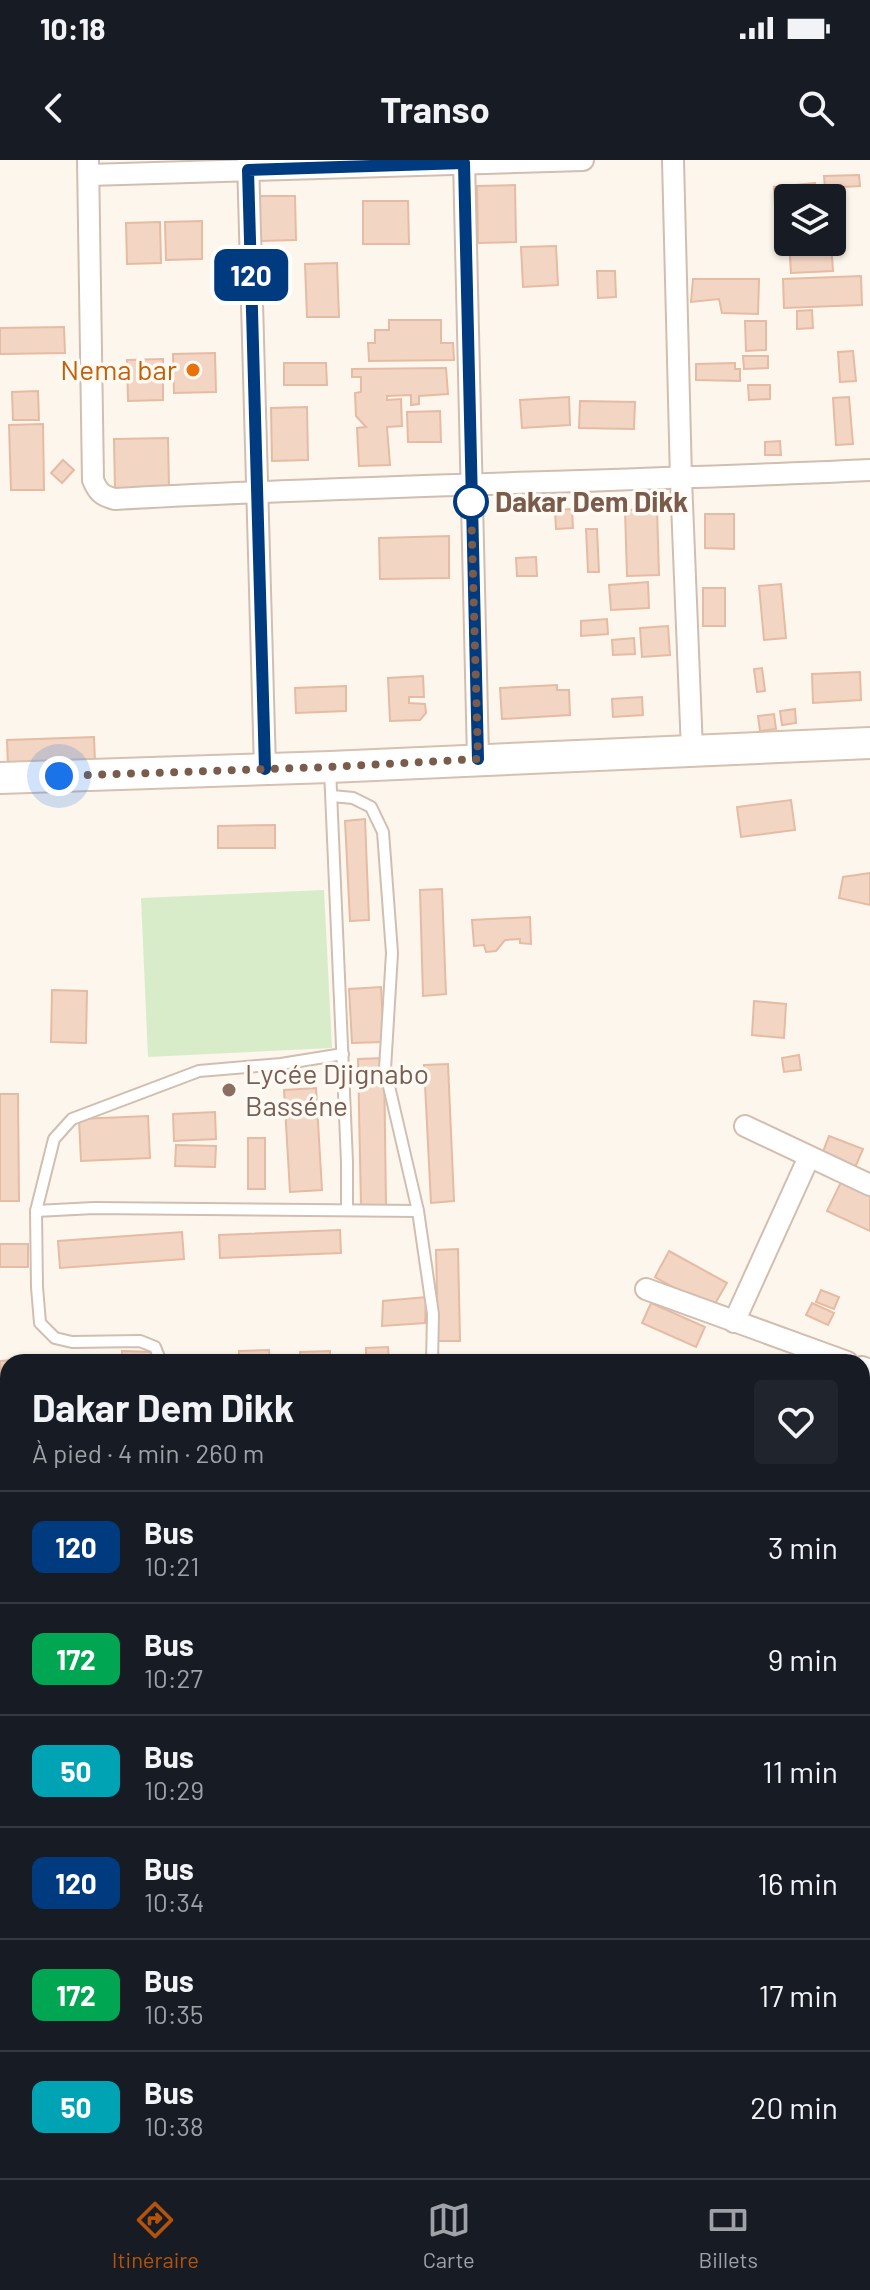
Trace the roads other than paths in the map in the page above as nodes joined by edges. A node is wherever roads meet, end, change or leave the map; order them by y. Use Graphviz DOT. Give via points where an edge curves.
graph roads {
  1 [pos="583,160"];
  2 [pos="673,160"];
  3 [pos="464,161"];
  4 [pos="248,165"];
  5 [pos="88,168"];
  6 [pos="870,470"];
  7 [pos="681,479"];
  8 [pos="471,486"];
  9 [pos="256,491"];
  10 [pos="870,743"];
  11 [pos="692,750"];
  12 [pos="478,759"];
  13 [pos="265,769"];
  14 [pos="0,778"];
  15 [pos="331,782"];
  16 [pos="343,1054"];
  17 [pos="745,1126"];
  18 [pos="809,1157"];
  19 [pos="870,1185"];
  20 [pos="347,1210"];
  21 [pos="36,1211"];
  22 [pos="418,1211"];
  23 [pos="646,1289"];
  24 [pos="734,1322"];
  25 [pos="158,1354"];
  26 [pos="432,1354"];
  27 [pos="824,1354"];
  1 -- 3 [label="street"];
  2 -- 7 [label="street"];
  3 -- 4 [label="street"];
  3 -- 8 [label="street"];
  4 -- 5 [label="street"];
  4 -- 9 [label="street"];
  5 -- 9 [label="street" via="97,491 115,499"];
  6 -- 7 [label="street"];
  7 -- 8 [label="street"];
  7 -- 11 [label="street"];
  8 -- 9 [label="street"];
  8 -- 12 [label="street"];
  9 -- 13 [label="street"];
  10 -- 11 [label="main road"];
  11 -- 12 [label="main road"];
  12 -- 15 [label="main road"];
  13 -- 14 [label="main road"];
  13 -- 15 [label="main road"];
  15 -- 16 [label="lane"];
  15 -- 22 [label="lane" via="371,807 383,832 392,953 385,1069"];
  16 -- 20 [label="lane"];
  16 -- 21 [label="lane" via="199,1071 72,1119 54,1139"];
  17 -- 18 [label="street"];
  18 -- 19 [label="street"];
  18 -- 24 [label="street"];
  20 -- 21 [label="lane"];
  20 -- 22 [label="lane"];
  21 -- 25 [label="lane" via="40,1323 55,1338 140,1341 155,1347"];
  22 -- 26 [label="lane" via="433,1314"];
  23 -- 24 [label="street"];
  24 -- 27 [label="street"];
}
